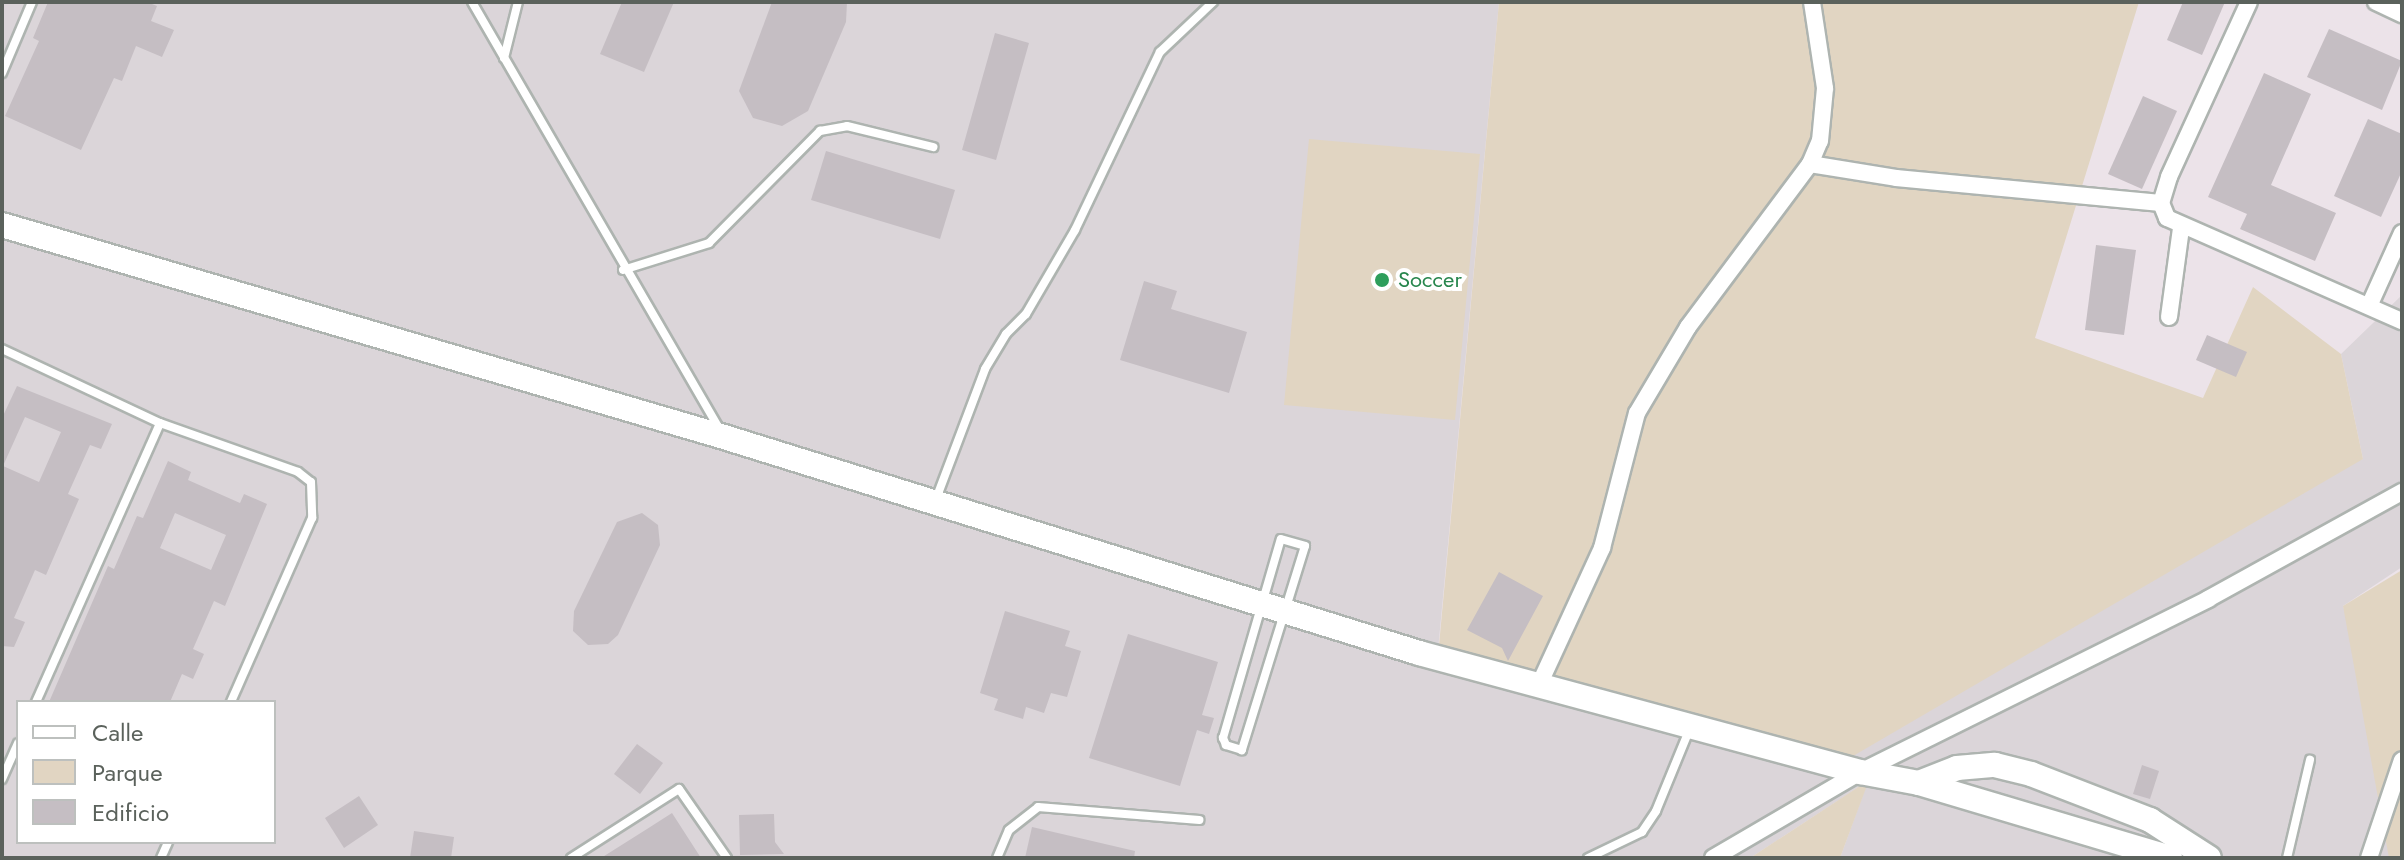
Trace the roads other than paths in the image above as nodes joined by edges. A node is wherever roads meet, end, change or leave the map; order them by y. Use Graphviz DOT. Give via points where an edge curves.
graph roads {
  1 [pos="32,2"];
  2 [pos="472,2"];
  3 [pos="518,2"];
  4 [pos="1213,2"];
  5 [pos="1812,2"];
  6 [pos="2249,2"];
  7 [pos="2376,2"];
  8 [pos="2402,14"];
  9 [pos="504,58"];
  10 [pos="2,73"];
  11 [pos="933,147"];
  12 [pos="1810,164"];
  13 [pos="2161,203"];
  14 [pos="2,225"];
  15 [pos="2181,228"];
  16 [pos="2402,233"];
  17 [pos="623,270"];
  18 [pos="2370,304"];
  19 [pos="2169,317"];
  20 [pos="2402,321"];
  21 [pos="2,349"];
  22 [pos="160,423"];
  23 [pos="724,437"];
  24 [pos="2402,492"];
  25 [pos="935,504"];
  26 [pos="1273,610"];
  27 [pos="1539,685"];
  28 [pos="1239,688"];
  29 [pos="1258,694"];
  30 [pos="37,700"];
  31 [pos="232,700"];
  32 [pos="1691,725"];
  33 [pos="16,748"];
  34 [pos="2310,760"];
  35 [pos="2402,760"];
  36 [pos="1860,772"];
  37 [pos="2,779"];
  38 [pos="1919,783"];
  39 [pos="1199,820"];
  40 [pos="2125,852"];
  41 [pos="571,858"];
  42 [pos="727,858"];
  43 [pos="997,858"];
  44 [pos="1588,858"];
  45 [pos="1713,858"];
  46 [pos="2170,858"];
  47 [pos="2209,858"];
  48 [pos="2287,858"];
  49 [pos="2369,858"];
  1 -- 10 [label="lane"];
  2 -- 9 [label="lane"];
  3 -- 9 [label="lane"];
  4 -- 25 [label="lane" via="1160,52 1075,230 1026,314 1006,334 985,369"];
  5 -- 12 [label="street" via="1826,107"];
  6 -- 13 [label="street"];
  7 -- 8 [label="street"];
  9 -- 17 [label="lane"];
  11 -- 17 [label="lane" via="847,126 820,131 709,243"];
  12 -- 13 [label="street" via="1879,176"];
  12 -- 27 [label="street" via="1688,327 1637,413 1602,548"];
  13 -- 15 [label="street" via="2167,218"];
  14 -- 23 [label="street"];
  15 -- 18 [label="street"];
  15 -- 19 [label="street"];
  16 -- 18 [label="street"];
  17 -- 23 [label="lane"];
  18 -- 20 [label="street"];
  21 -- 22 [label="lane"];
  22 -- 30 [label="lane"];
  22 -- 31 [label="lane" via="298,472 311,482 312,518"];
  23 -- 25 [label="street"];
  24 -- 36 [label="street" via="2208,599"];
  25 -- 26 [label="street"];
  26 -- 26 [label="lane" via="1281,539 1305,546"];
  26 -- 27 [label="street"];
  26 -- 28 [label="lane"];
  26 -- 29 [label="lane"];
  27 -- 32 [label="street"];
  28 -- 29 [label="lane"];
  28 -- 29 [label="lane" via="1223,738 1226,745 1242,750"];
  32 -- 36 [label="street"];
  32 -- 44 [label="lane" via="1642,832"];
  33 -- 37 [label="lane"];
  34 -- 48 [label="lane"];
  35 -- 49 [label="street"];
  36 -- 38 [label="street"];
  36 -- 45 [label="street"];
  38 -- 40 [label="street"];
  38 -- 47 [label="street" via="1957,768 1995,765 2031,774 2150,820"];
  39 -- 43 [label="lane" via="1038,807 1009,830"];
  40 -- 46 [label="street"];
  41 -- 42 [label="lane" via="679,789"];
}
